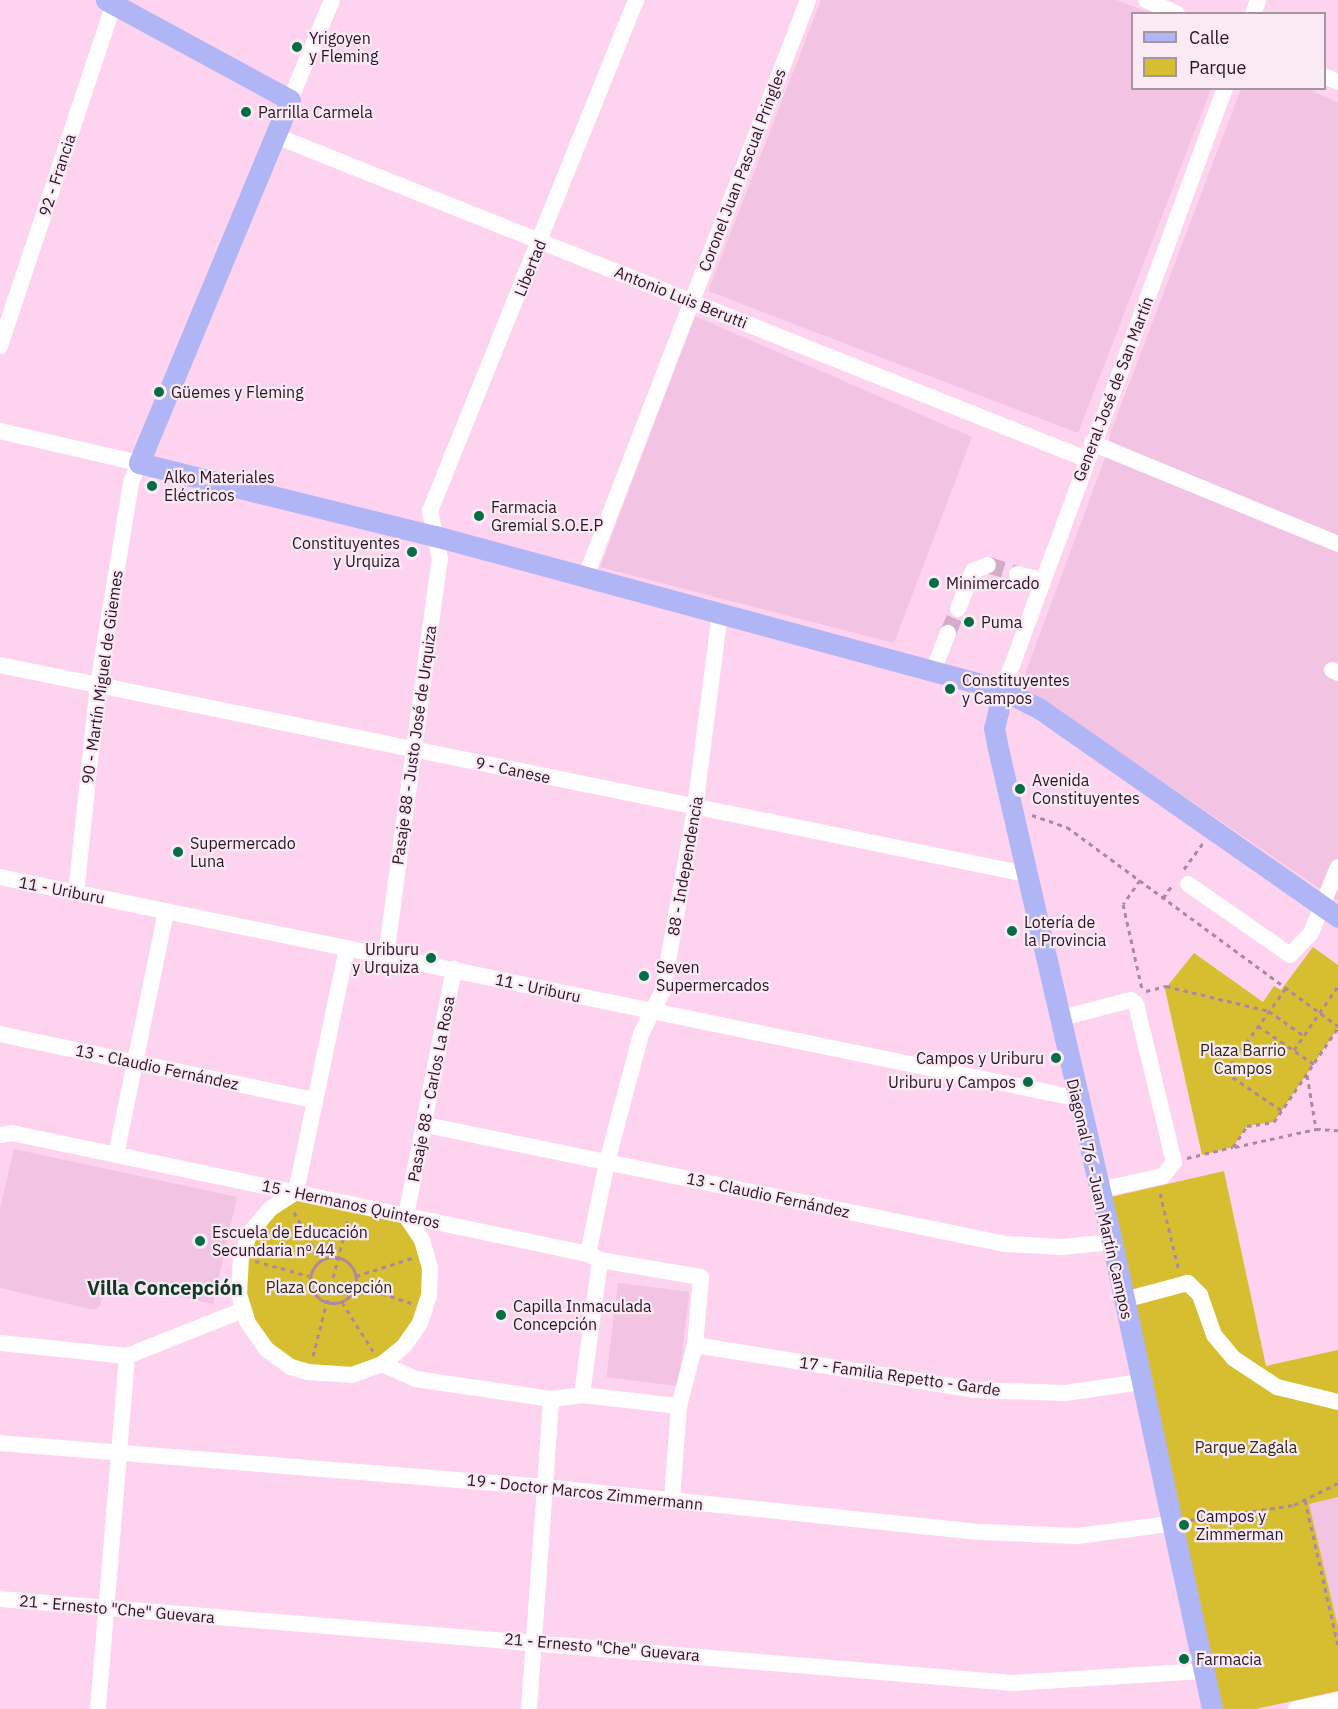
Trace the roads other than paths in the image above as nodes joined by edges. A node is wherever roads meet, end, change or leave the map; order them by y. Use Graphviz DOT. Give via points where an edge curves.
graph roads {
  1 [pos="332,0"];
  2 [pos="636,0"];
  3 [pos="808,0"];
  4 [pos="1146,0"];
  5 [pos="111,1"];
  6 [pos="1173,12"];
  7 [pos="1224,90"];
  8 [pos="290,100"];
  9 [pos="276,136"];
  10 [pos="542,240"];
  11 [pos="692,302"];
  12 [pos="0,346"];
  13 [pos="0,431"];
  14 [pos="1089,451"];
  15 [pos="139,463"];
  16 [pos="435,536"];
  17 [pos="1338,544"];
  18 [pos="988,564"];
  19 [pos="1017,574"];
  20 [pos="586,576"];
  21 [pos="1041,580"];
  22 [pos="958,609"];
  23 [pos="720,612"];
  24 [pos="948,633"];
  25 [pos="0,665"];
  26 [pos="933,671"];
  27 [pos="98,684"];
  28 [pos="1003,690"];
  29 [pos="412,748"];
  30 [pos="695,808"];
  31 [pos="1338,867"];
  32 [pos="1026,874"];
  33 [pos="0,877"];
  34 [pos="1182,879"];
  35 [pos="76,893"];
  36 [pos="166,911"];
  37 [pos="1330,911"];
  38 [pos="347,948"];
  39 [pos="386,956"];
  40 [pos="454,969"];
  41 [pos="652,1013"];
  42 [pos="1058,1019"];
  43 [pos="0,1034"];
  44 [pos="138,1062"];
  45 [pos="1076,1098"];
  46 [pos="314,1100"];
  47 [pos="426,1125"];
  48 [pos="0,1135"];
  49 [pos="116,1155"];
  50 [pos="606,1162"];
  51 [pos="1100,1190"];
  52 [pos="291,1194"];
  53 [pos="406,1216"];
  54 [pos="1112,1242"];
  55 [pos="594,1257"];
  56 [pos="1124,1300"];
  57 [pos="243,1310"];
  58 [pos="0,1343"];
  59 [pos="695,1345"];
  60 [pos="127,1356"];
  61 [pos="382,1364"];
  62 [pos="1141,1382"];
  63 [pos="582,1395"];
  64 [pos="551,1399"];
  65 [pos="1338,1402"];
  66 [pos="679,1406"];
  67 [pos="0,1443"];
  68 [pos="120,1453"];
  69 [pos="544,1487"];
  70 [pos="672,1500"];
  71 [pos="1170,1524"];
  72 [pos="0,1599"];
  73 [pos="105,1608"];
  74 [pos="533,1641"];
  75 [pos="1203,1671"];
  76 [pos="1338,1700"];
  77 [pos="98,1709"];
  78 [pos="529,1709"];
  79 [pos="1212,1709"];
  80 [pos="1296,1709"];
  1 -- 8 [label="street"];
  2 -- 10 [label="street, Libertad"];
  3 -- 11 [label="street, Coronel Juan Pascual Pringles"];
  4 -- 6 [label="street"];
  5 -- 8 [label="main road"];
  5 -- 12 [label="street, 92 - Francia"];
  7 -- 14 [label="street, General José de San Martín"];
  8 -- 9 [label="main road"];
  9 -- 10 [label="street, Antonio Luis Berutti"];
  9 -- 15 [label="main road"];
  10 -- 11 [label="street, Antonio Luis Berutti"];
  10 -- 16 [label="street, Libertad" via="430,511"];
  11 -- 14 [label="street, Antonio Luis Berutti"];
  11 -- 20 [label="street, Coronel Juan Pascual Pringles"];
  13 -- 15 [label="street"];
  14 -- 17 [label="street, Antonio Luis Berutti"];
  14 -- 21 [label="street, General José de San Martín"];
  15 -- 16 [label="main road"];
  15 -- 27 [label="street, 90 - Martín Miguel de Güemes" via="131,483"];
  16 -- 20 [label="main road"];
  16 -- 29 [label="street, Pasaje 88 - Justo José de Urquiza" via="440,559"];
  18 -- 22 [label="street" via="973,571"];
  19 -- 21 [label="street"];
  20 -- 23 [label="main road"];
  21 -- 28 [label="street, General José de San Martín"];
  23 -- 26 [label="main road"];
  23 -- 30 [label="street, 88 - Independencia"];
  24 -- 26 [label="street"];
  25 -- 27 [label="street, 9 - Canese"];
  26 -- 28 [label="main road"];
  27 -- 29 [label="street, 9 - Canese"];
  27 -- 35 [label="street, 90 - Martín Miguel de Güemes"];
  28 -- 32 [label="main road, Diagonal 76 - Juan Martín Campos" via="994,728"];
  28 -- 37 [label="main road" via="1041,709"];
  29 -- 30 [label="street, 9 - Canese"];
  29 -- 39 [label="street, Pasaje 88 - Justo José de Urquiza"];
  30 -- 32 [label="street, 9 - Canese"];
  30 -- 41 [label="street, 88 - Independencia" via="663,990"];
  31 -- 37 [label="street"];
  32 -- 42 [label="main road, Diagonal 76 - Juan Martín Campos"];
  33 -- 35 [label="street, 11 - Uriburu"];
  34 -- 37 [label="street" via="1290,954"];
  35 -- 36 [label="street, 11 - Uriburu"];
  36 -- 38 [label="street, 11 - Uriburu"];
  36 -- 44 [label="street"];
  38 -- 39 [label="street, 11 - Uriburu"];
  38 -- 46 [label="street"];
  39 -- 40 [label="street, 11 - Uriburu"];
  40 -- 41 [label="street, 11 - Uriburu"];
  40 -- 47 [label="street, Pasaje 88 - Carlos La Rosa"];
  41 -- 45 [label="street, 11 - Uriburu"];
  41 -- 50 [label="street, 88 - Independencia" via="641,1034"];
  42 -- 45 [label="main road, Diagonal 76 - Juan Martín Campos"];
  42 -- 51 [label="street" via="1131,1000 1136,1004 1174,1162 1169,1171 1157,1178"];
  43 -- 44 [label="street, 13 - Claudio Fernández"];
  44 -- 46 [label="street, 13 - Claudio Fernández"];
  44 -- 49 [label="street"];
  45 -- 51 [label="main road, Diagonal 76 - Juan Martín Campos"];
  46 -- 52 [label="street"];
  47 -- 50 [label="street, 13 - Claudio Fernández"];
  47 -- 53 [label="street, Pasaje 88 - Carlos La Rosa"];
  48 -- 49 [label="street, 15 - Hermanos Quinteros" via="12,1133"];
  49 -- 52 [label="street, 15 - Hermanos Quinteros"];
  50 -- 54 [label="street, 13 - Claudio Fernández" via="1005,1244 1062,1247"];
  50 -- 55 [label="street, 88 - Independencia"];
  51 -- 54 [label="main road, Diagonal 76 - Juan Martín Campos"];
  52 -- 53 [label="street, 15 - Hermanos Quinteros"];
  52 -- 57 [label="street" via="270,1209 250,1233 242,1257 239,1294"];
  53 -- 55 [label="street, 15 - Hermanos Quinteros"];
  53 -- 61 [label="street" via="430,1268 426,1307 404,1347"];
  54 -- 56 [label="main road, Diagonal 76 - Juan Martín Campos"];
  55 -- 59 [label="street, 15 - Hermanos Quinteros" via="701,1276"];
  55 -- 63 [label="street, 88 - Independencia"];
  56 -- 62 [label="main road, Diagonal 76 - Juan Martín Campos"];
  56 -- 65 [label="street" via="1183,1284 1195,1286 1214,1335 1233,1358 1277,1387"];
  57 -- 60 [label="street"];
  57 -- 61 [label="street" via="266,1349 291,1367 352,1375"];
  58 -- 60 [label="street"];
  59 -- 62 [label="street, 17 - Familia Repetto - Garde" via="975,1390 1065,1393"];
  59 -- 66 [label="street"];
  60 -- 68 [label="street"];
  61 -- 64 [label="street" via="416,1379"];
  62 -- 71 [label="main road, Diagonal 76 - Juan Martín Campos"];
  63 -- 64 [label="street"];
  63 -- 66 [label="street"];
  64 -- 69 [label="street"];
  66 -- 70 [label="street"];
  67 -- 68 [label="street, 19 - Doctor Marcos Zimmermann"];
  68 -- 69 [label="street, 19 - Doctor Marcos Zimmermann"];
  68 -- 73 [label="street"];
  69 -- 70 [label="street, 19 - Doctor Marcos Zimmermann"];
  69 -- 74 [label="street"];
  70 -- 71 [label="street, 19 - Doctor Marcos Zimmermann" via="994,1532 1077,1536"];
  71 -- 75 [label="main road, Diagonal 76 - Juan Martín Campos"];
  72 -- 73 [label="street, 21 - Ernesto \"Che\" Guevara"];
  73 -- 74 [label="street, 21 - Ernesto \"Che\" Guevara"];
  73 -- 77 [label="street"];
  74 -- 75 [label="street, 21 - Ernesto \"Che\" Guevara" via="1013,1683"];
  74 -- 78 [label="street"];
  75 -- 79 [label="main road, Diagonal 76 - Juan Martín Campos"];
  76 -- 80 [label="street"];
}
